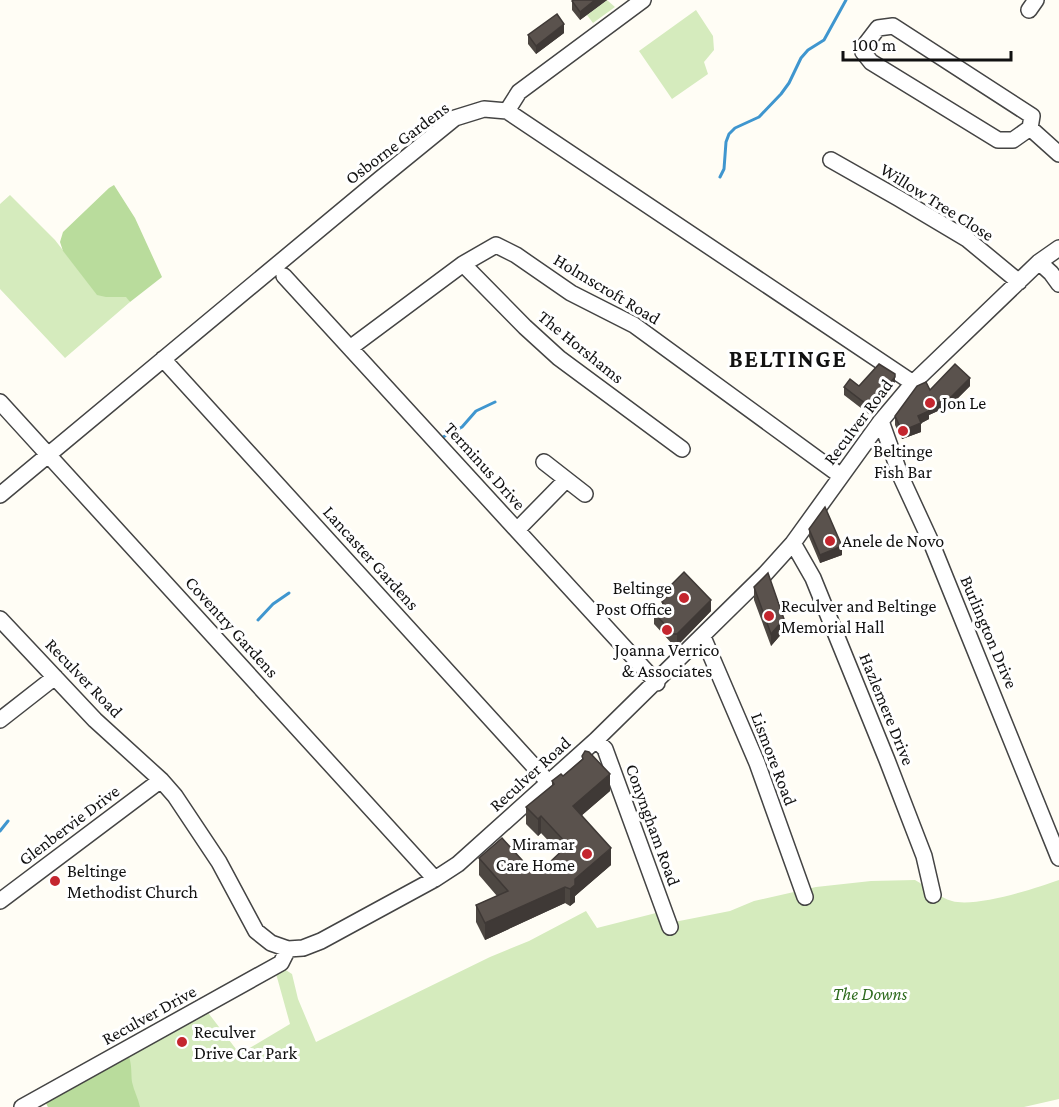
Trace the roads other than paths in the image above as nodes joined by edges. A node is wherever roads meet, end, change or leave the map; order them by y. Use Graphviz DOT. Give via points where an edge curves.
graph roads {
  1 [pos="643,0"];
  2 [pos="507,111"];
  3 [pos="1030,128"];
  4 [pos="1059,153"];
  5 [pos="831,160"];
  6 [pos="1059,248"];
  7 [pos="1039,262"];
  8 [pos="463,264"];
  9 [pos="284,276"];
  10 [pos="1019,282"];
  11 [pos="1059,284"];
  12 [pos="350,348"];
  13 [pos="163,358"];
  14 [pos="913,383"];
  15 [pos="0,402"];
  16 [pos="881,421"];
  17 [pos="682,449"];
  18 [pos="48,454"];
  19 [pos="544,462"];
  20 [pos="841,476"];
  21 [pos="566,480"];
  22 [pos="0,495"];
  23 [pos="585,495"];
  24 [pos="517,530"];
  25 [pos="793,543"];
  26 [pos="0,619"];
  27 [pos="703,637"];
  28 [pos="55,677"];
  29 [pos="657,683"];
  30 [pos="0,720"];
  31 [pos="596,740"];
  32 [pos="161,780"];
  33 [pos="549,784"];
  34 [pos="1059,858"];
  35 [pos="435,879"];
  36 [pos="933,895"];
  37 [pos="805,897"];
  38 [pos="0,901"];
  39 [pos="670,927"];
  40 [pos="286,959"];
  41 [pos="22,1107"];
  1 -- 2 [label="street" via="519,92"];
  2 -- 13 [label="street, Osborne Gardens" via="484,109 455,118"];
  2 -- 14 [label="street"];
  3 -- 3 [label="street" via="1013,140 998,140 871,62 863,52 866,45 878,28 893,26 1032,116"];
  3 -- 4 [label="street"];
  5 -- 10 [label="street, Willow Tree Close" via="968,239"];
  6 -- 7 [label="street, Reculver Road"];
  7 -- 10 [label="street, Reculver Road"];
  7 -- 11 [label="street"];
  8 -- 12 [label="street, Holmscroft Road"];
  8 -- 17 [label="street, The Horshams" via="559,358"];
  8 -- 20 [label="street, Holmscroft Road" via="496,245 516,255 571,293 634,325"];
  9 -- 12 [label="street, Terminus Drive"];
  10 -- 14 [label="street, Reculver Road"];
  12 -- 24 [label="street, Terminus Drive"];
  13 -- 18 [label="street, Osborne Gardens"];
  13 -- 33 [label="street, Lancaster Gardens"];
  14 -- 16 [label="street, Reculver Road"];
  15 -- 18 [label="street, Coventry Gardens"];
  16 -- 20 [label="street, Reculver Road"];
  16 -- 34 [label="street, Burlington Drive"];
  18 -- 22 [label="street, Osborne Gardens"];
  18 -- 35 [label="street, Coventry Gardens"];
  19 -- 21 [label="street"];
  20 -- 25 [label="street, Reculver Road"];
  21 -- 23 [label="street"];
  21 -- 24 [label="street"];
  24 -- 29 [label="street, Terminus Drive"];
  25 -- 27 [label="street, Reculver Road"];
  25 -- 36 [label="street, Hazlemere Drive" via="813,578 887,760 924,856"];
  26 -- 28 [label="street, Reculver Road"];
  27 -- 29 [label="street, Reculver Road"];
  27 -- 37 [label="street, Lismore Road" via="757,763"];
  28 -- 30 [label="street"];
  28 -- 32 [label="street, Reculver Road"];
  29 -- 31 [label="street, Reculver Road"];
  31 -- 33 [label="street, Reculver Road"];
  31 -- 39 [label="street, Conyngham Road" via="605,749"];
  32 -- 38 [label="street, Glenbervie Drive"];
  32 -- 40 [label="street, Reculver Road" via="213,854 256,931"];
  33 -- 35 [label="street, Reculver Road" via="478,848"];
  35 -- 40 [label="street, Reculver Road"];
  40 -- 41 [label="street, Reculver Drive"];
}
